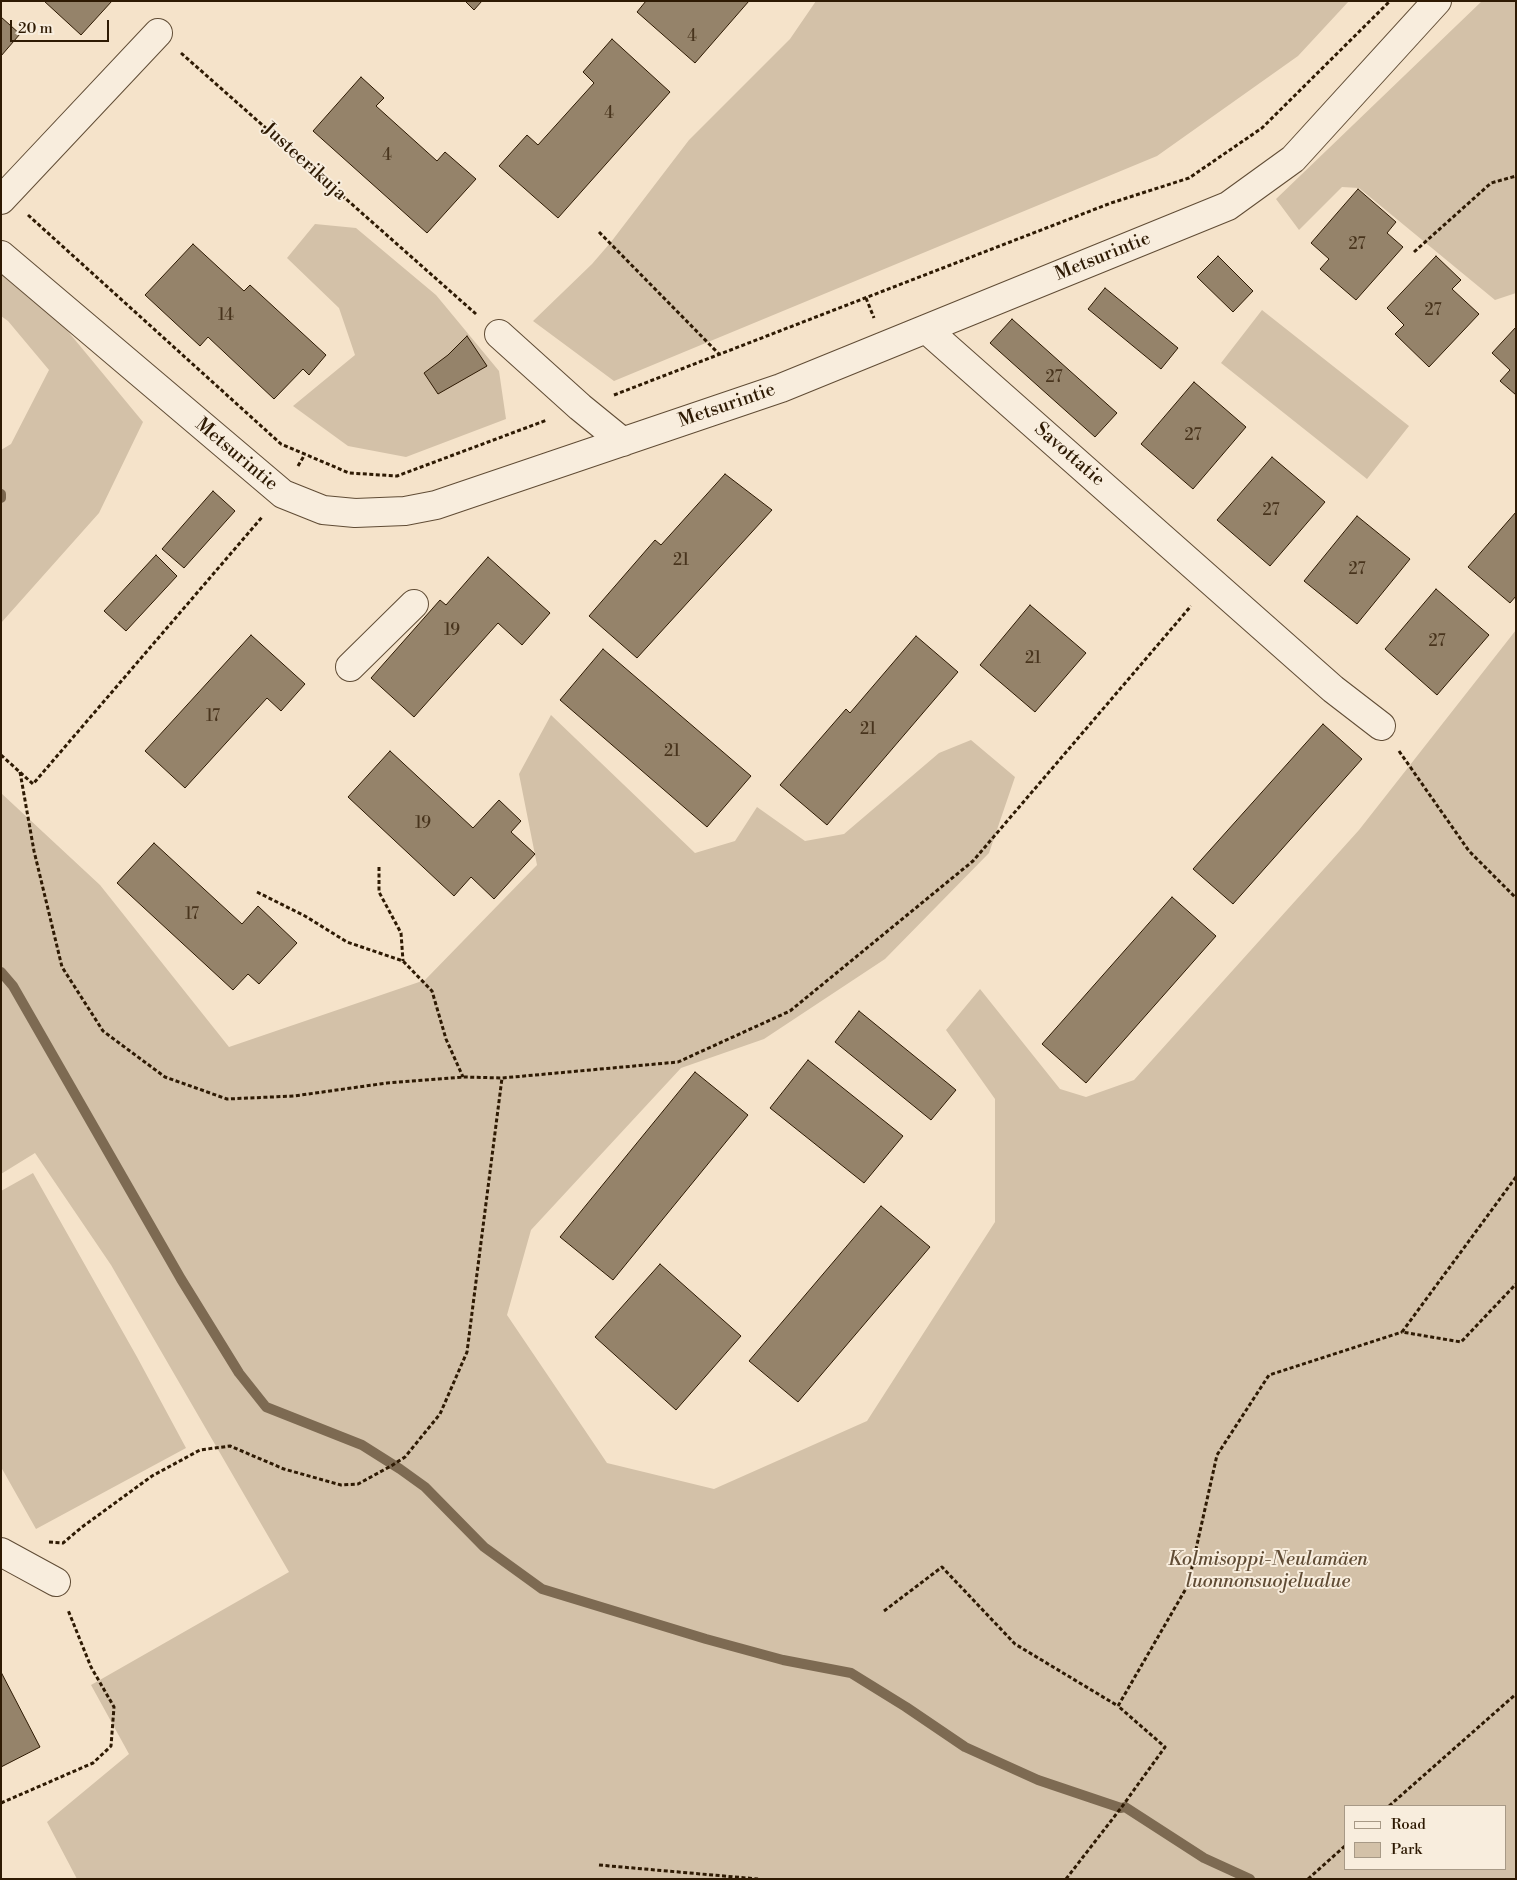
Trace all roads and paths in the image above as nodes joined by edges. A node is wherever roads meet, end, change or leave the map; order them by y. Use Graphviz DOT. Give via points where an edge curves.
graph roads {
  1 [pos="1390,1"];
  2 [pos="1437,1"];
  3 [pos="158,33"];
  4 [pos="1516,176"];
  5 [pos="3,197"];
  6 [pos="599,232"];
  7 [pos="1414,252"];
  8 [pos="1,255"];
  9 [pos="926,329"];
  10 [pos="499,334"];
  11 [pos="720,355"];
  12 [pos="580,407"];
  13 [pos="623,442"];
  14 [pos="283,494"];
  15 [pos="414,604"];
  16 [pos="1192,605"];
  17 [pos="350,667"];
  18 [pos="1381,726"];
  19 [pos="1,754"];
  20 [pos="20,772"];
  21 [pos="379,867"];
  22 [pos="257,892"];
  23 [pos="1516,898"];
  24 [pos="403,961"];
  25 [pos="463,1077"];
  26 [pos="502,1078"];
  27 [pos="1516,1177"];
  28 [pos="1516,1284"];
  29 [pos="1402,1332"];
  30 [pos="42,1541"];
  31 [pos="1,1552"];
  32 [pos="56,1582"];
  33 [pos="884,1611"];
  34 [pos="91,1667"];
  35 [pos="1516,1694"];
  36 [pos="1118,1706"];
  37 [pos="1,1803"];
  38 [pos="1391,1805"];
  39 [pos="1344,1847"];
  40 [pos="599,1865"];
  41 [pos="758,1879"];
  42 [pos="1066,1879"];
  43 [pos="1308,1879"];
  1 -- 11 [label="path" via="1262,128 1189,178 1111,203"];
  2 -- 9 [label="street, Metsurintie" via="1293,159 1228,206"];
  3 -- 5 [label="street"];
  3 -- 10 [label="path, Justeerikuja"];
  4 -- 7 [label="path" via="1491,183"];
  5 -- 12 [label="path" via="281,444 349,473 397,476"];
  6 -- 11 [label="path"];
  8 -- 14 [label="street, Metsurintie"];
  9 -- 13 [label="street, Metsurintie" via="780,388"];
  9 -- 18 [label="street, Savottatie" via="1334,689"];
  10 -- 12 [label="street"];
  11 -- 12 [label="path"];
  12 -- 13 [label="street"];
  13 -- 14 [label="street, Metsurintie" via="436,505 404,511 355,513 323,510"];
  14 -- 20 [label="path" via="34,784"];
  15 -- 17 [label="street"];
  16 -- 26 [label="path" via="973,861 790,1011 678,1062"];
  18 -- 23 [label="path" via="1469,851"];
  19 -- 20 [label="path"];
  20 -- 25 [label="path" via="34,851 62,967 104,1031 165,1077 227,1099 294,1096 387,1083"];
  21 -- 24 [label="path" via="379,892 401,933"];
  22 -- 24 [label="path" via="347,942"];
  24 -- 25 [label="path" via="432,991 446,1039"];
  25 -- 26 [label="path"];
  26 -- 30 [label="path" via="467,1352 440,1414 404,1457 358,1484 341,1485 284,1469 230,1446 200,1450 152,1476 62,1543"];
  27 -- 29 [label="path"];
  28 -- 29 [label="path" via="1462,1342"];
  29 -- 36 [label="path" via="1268,1375 1217,1455 1188,1585"];
  31 -- 32 [label="street"];
  33 -- 36 [label="path" via="942,1567 1015,1644"];
  34 -- 37 [label="path" via="114,1707 111,1746 93,1763"];
  35 -- 38 [label="path"];
  36 -- 42 [label="path" via="1165,1747"];
  39 -- 43 [label="path"];
  40 -- 41 [label="path"];
}
